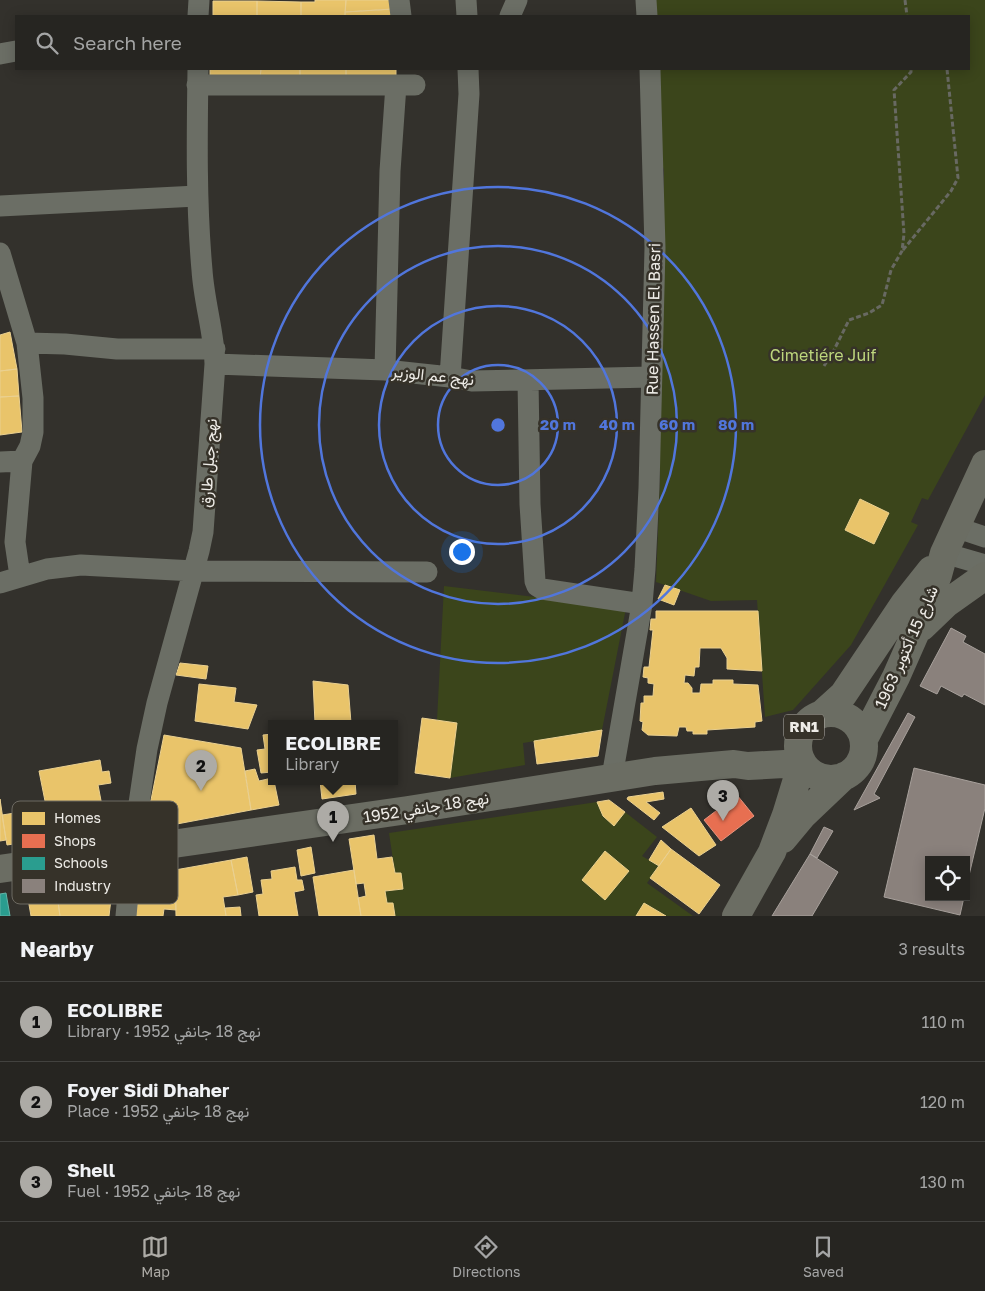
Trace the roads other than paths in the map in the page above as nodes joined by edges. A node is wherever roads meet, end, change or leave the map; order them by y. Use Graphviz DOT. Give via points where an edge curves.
graph roads {
  1 [pos="199,0"];
  2 [pos="399,0"];
  3 [pos="466,0"];
  4 [pos="517,0"];
  5 [pos="646,0"];
  6 [pos="198,15"];
  7 [pos="401,15"];
  8 [pos="467,15"];
  9 [pos="510,15"];
  10 [pos="647,15"];
  11 [pos="15,51"];
  12 [pos="0,54"];
  13 [pos="468,70"];
  14 [pos="650,70"];
  15 [pos="198,77"];
  16 [pos="406,81"];
  17 [pos="198,196"];
  18 [pos="0,206"];
  19 [pos="0,253"];
  20 [pos="28,343"];
  21 [pos="215,357"];
  22 [pos="385,370"];
  23 [pos="450,377"];
  24 [pos="651,377"];
  25 [pos="528,380"];
  26 [pos="22,461"];
  27 [pos="0,462"];
  28 [pos="985,464"];
  29 [pos="955,526"];
  30 [pos="985,537"];
  31 [pos="944,553"];
  32 [pos="985,565"];
  33 [pos="194,571"];
  34 [pos="427,572"];
  35 [pos="20,576"];
  36 [pos="985,576"];
  37 [pos="0,583"];
  38 [pos="642,604"];
  39 [pos="915,634"];
  40 [pos="812,721"];
  41 [pos="864,739"];
  42 [pos="802,762"];
  43 [pos="741,765"];
  44 [pos="844,776"];
  45 [pos="612,777"];
  46 [pos="139,801"];
  47 [pos="786,816"];
  48 [pos="178,844"];
  49 [pos="772,852"];
  50 [pos="736,916"];
  1 -- 6 [label="street"];
  2 -- 7 [label="street"];
  3 -- 8 [label="street"];
  4 -- 9 [label="street"];
  5 -- 10 [label="street"];
  11 -- 12 [label="street"];
  13 -- 23 [label="street"];
  14 -- 24 [label="street, Rue Hassen El Basri" via="655,248"];
  15 -- 16 [label="street"];
  15 -- 17 [label="street, نهج جبل طارق"];
  16 -- 22 [label="street" via="390,180"];
  17 -- 18 [label="street"];
  17 -- 21 [label="street, نهج جبل طارق" via="202,272"];
  19 -- 20 [label="street"];
  20 -- 21 [label="street, نهج عم الوزير"];
  20 -- 26 [label="street" via="33,432"];
  21 -- 22 [label="street, نهج عم الوزير"];
  21 -- 33 [label="street, نهج جبل طارق" via="203,532"];
  22 -- 23 [label="street, نهج عم الوزير"];
  23 -- 25 [label="street, نهج عم الوزير" via="472,381"];
  24 -- 25 [label="street, نهج عم الوزير"];
  24 -- 38 [label="street, Rue Hassen El Basri" via="650,488"];
  25 -- 38 [label="street" via="530,504 537,586"];
  26 -- 27 [label="street"];
  26 -- 35 [label="street" via="15,542"];
  28 -- 29 [label="main road, شارع 15 أكتوبر 1963 / RN1"];
  29 -- 30 [label="street"];
  29 -- 31 [label="main road, شارع 15 أكتوبر 1963 / RN1"];
  31 -- 32 [label="street"];
  31 -- 39 [label="main road, شارع 15 أكتوبر 1963 / RN1"];
  31 -- 40 [label="main road, شارع 15 أكتوبر 1963 / RN1" via="904,604 843,694"];
  33 -- 34 [label="street"];
  33 -- 35 [label="street" via="81,565"];
  33 -- 46 [label="street, نهج جبل طارق" via="157,702"];
  35 -- 37 [label="street"];
  36 -- 39 [label="main road" via="947,603"];
  38 -- 45 [label="street, Rue Hassen El Basri"];
  39 -- 41 [label="main road, شارع 15 أكتوبر 1963 / RN1"];
  40 -- 41 [label="main road, RN1" via="831,712 840,714 856,723"];
  40 -- 42 [label="main road, RN1" via="797,745"];
  40 -- 43 [label="main road, شارع 15 أكتوبر 1963"];
  41 -- 44 [label="main road, RN1" via="863,757 852,772"];
  42 -- 43 [label="main road, نهج 18 جانفي 1952"];
  42 -- 44 [label="main road, RN1" via="816,776 825,779"];
  42 -- 47 [label="main road, RN1"];
  43 -- 45 [label="main road, نهج 18 جانفي 1952" via="655,770"];
  43 -- 47 [label="main road" via="768,775 777,784 784,799"];
  44 -- 49 [label="main road, RN1" via="803,815"];
  45 -- 48 [label="main road, نهج 18 جانفي 1952"];
  47 -- 49 [label="main road, RN1"];
  49 -- 50 [label="main road, RN1"];
}
